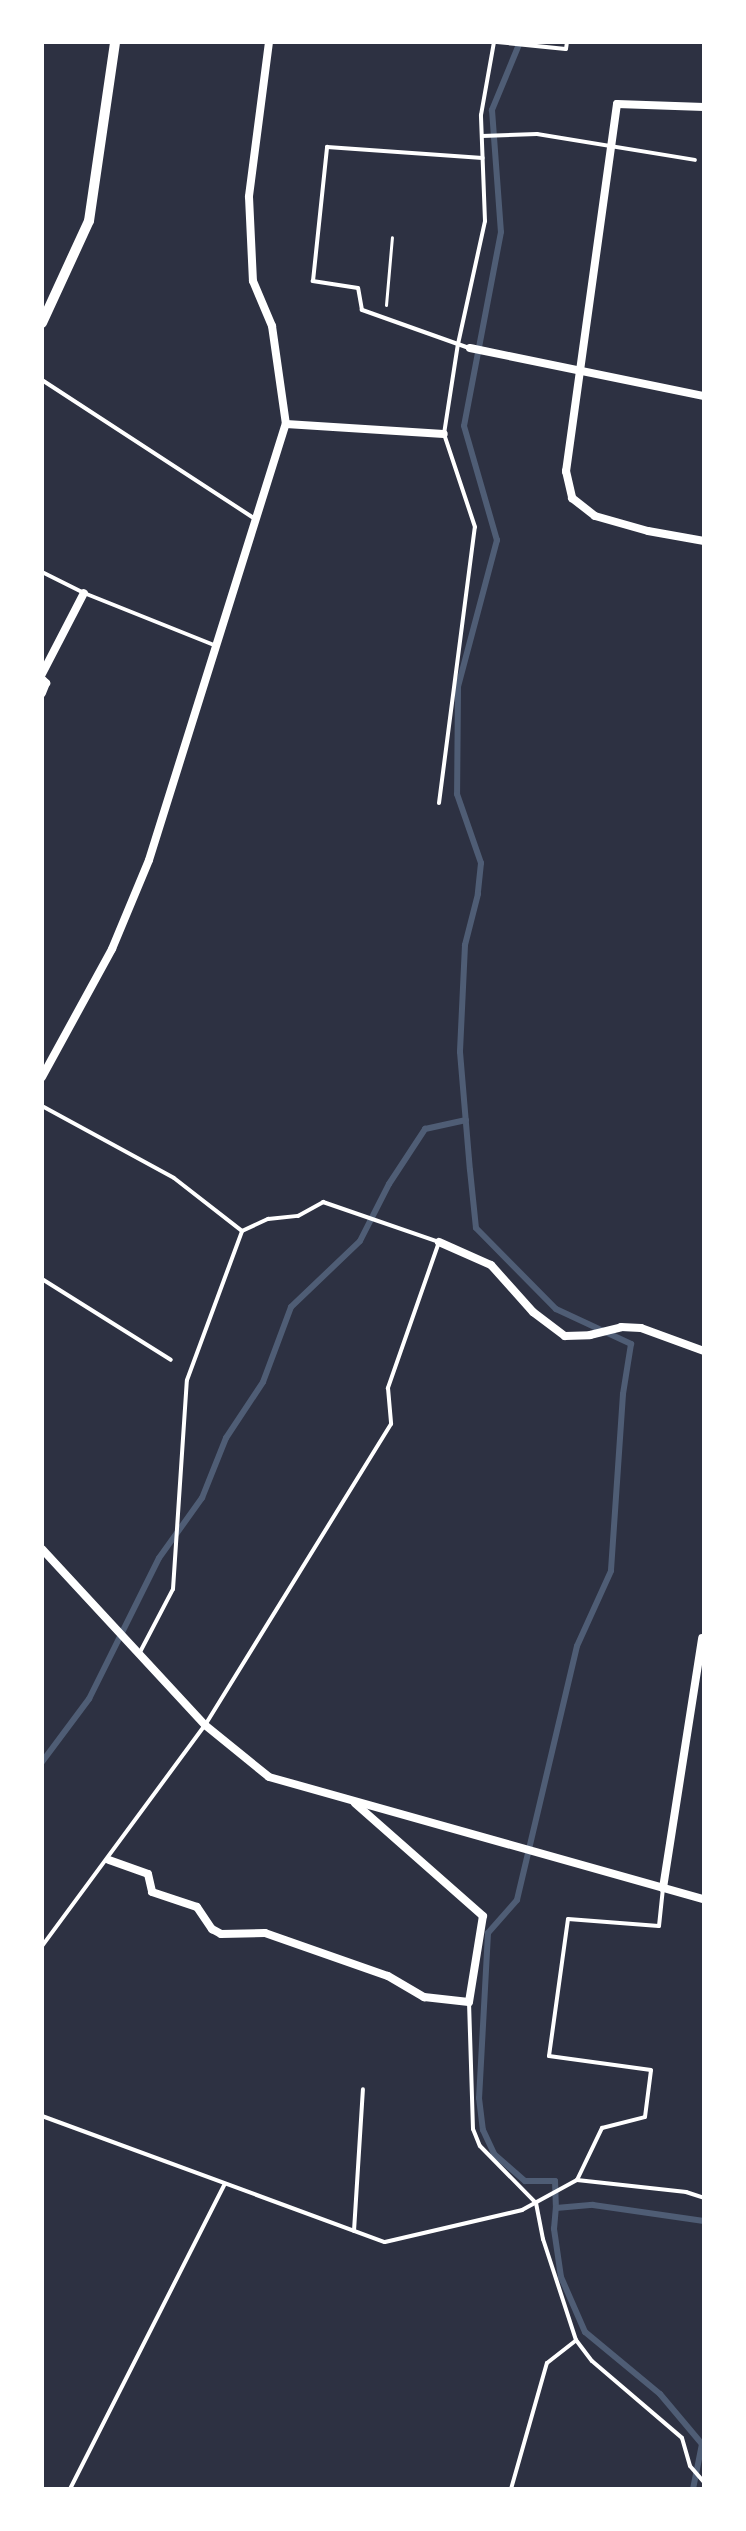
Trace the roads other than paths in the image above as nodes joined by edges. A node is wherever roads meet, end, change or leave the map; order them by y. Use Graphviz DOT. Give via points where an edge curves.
graph roads {
  1 [pos="115,42"];
  2 [pos="269,42"];
  3 [pos="496,42"];
  4 [pos="567,42"];
  5 [pos="704,107"];
  6 [pos="482,136"];
  7 [pos="612,146"];
  8 [pos="483,158"];
  9 [pos="695,160"];
  10 [pos="42,323"];
  11 [pos="458,344"];
  12 [pos="470,348"];
  13 [pos="583,370"];
  14 [pos="42,380"];
  15 [pos="704,396"];
  16 [pos="286,424"];
  17 [pos="444,434"];
  18 [pos="255,519"];
  19 [pos="704,541"];
  20 [pos="42,572"];
  21 [pos="84,593"];
  22 [pos="214,645"];
  23 [pos="42,677"];
  24 [pos="42,693"];
  25 [pos="439,803"];
  26 [pos="42,1077"];
  27 [pos="42,1106"];
  28 [pos="242,1231"];
  29 [pos="439,1242"];
  30 [pos="42,1279"];
  31 [pos="704,1351"];
  32 [pos="171,1360"];
  33 [pos="42,1549"];
  34 [pos="702,1638"];
  35 [pos="138,1657"];
  36 [pos="205,1725"];
  37 [pos="352,1801"];
  38 [pos="109,1860"];
  39 [pos="663,1888"];
  40 [pos="704,1899"];
  41 [pos="42,1946"];
  42 [pos="469,2002"];
  43 [pos="363,2089"];
  44 [pos="42,2116"];
  45 [pos="577,2180"];
  46 [pos="225,2184"];
  47 [pos="704,2198"];
  48 [pos="536,2203"];
  49 [pos="354,2231"];
  50 [pos="576,2340"];
  51 [pos="703,2481"];
  52 [pos="70,2489"];
  53 [pos="511,2489"];
  1 -- 10 [label="street" via="89,221"];
  2 -- 16 [label="street" via="249,197 253,281 272,326"];
  3 -- 4 [label="lane" via="566,49"];
  3 -- 6 [label="lane" via="481,115"];
  5 -- 7 [label="street" via="617,104"];
  6 -- 7 [label="lane" via="537,134"];
  6 -- 8 [label="lane"];
  7 -- 9 [label="lane"];
  7 -- 13 [label="street"];
  8 -- 11 [label="lane" via="485,221"];
  8 -- 11 [label="lane" via="327,147 313,281 358,288 362,310"];
  11 -- 12 [label="lane"];
  11 -- 17 [label="lane"];
  12 -- 13 [label="street"];
  13 -- 15 [label="street"];
  13 -- 19 [label="street" via="566,471 572,498 595,516"];
  14 -- 18 [label="lane"];
  16 -- 17 [label="street"];
  16 -- 18 [label="street"];
  17 -- 25 [label="lane" via="475,527"];
  18 -- 22 [label="street"];
  20 -- 21 [label="lane"];
  21 -- 22 [label="lane"];
  21 -- 23 [label="street"];
  22 -- 26 [label="street" via="149,860 112,949"];
  23 -- 24 [label="street"];
  27 -- 28 [label="lane" via="174,1178"];
  28 -- 29 [label="lane" via="268,1219 298,1216 323,1202"];
  28 -- 35 [label="lane" via="187,1380 173,1589"];
  29 -- 31 [label="street" via="491,1265 533,1312 565,1336 641,1328"];
  29 -- 36 [label="lane" via="388,1388 391,1424"];
  30 -- 32 [label="lane"];
  33 -- 35 [label="street"];
  34 -- 39 [label="street"];
  35 -- 36 [label="street"];
  36 -- 37 [label="street" via="269,1777"];
  36 -- 38 [label="lane"];
  37 -- 39 [label="street"];
  37 -- 42 [label="street" via="483,1916"];
  38 -- 41 [label="lane"];
  38 -- 42 [label="street" via="148,1874 152,1892 197,1907 221,1934 265,1933 388,1976 424,1997"];
  39 -- 40 [label="street"];
  39 -- 45 [label="lane" via="659,1926 568,1919 549,2056 651,2070 645,2117 602,2128"];
  42 -- 48 [label="lane" via="473,2129 480,2146"];
  43 -- 49 [label="lane"];
  44 -- 46 [label="lane"];
  45 -- 47 [label="lane"];
  45 -- 48 [label="lane"];
  46 -- 49 [label="lane"];
  46 -- 52 [label="lane"];
  48 -- 49 [label="lane" via="385,2242"];
  48 -- 50 [label="lane"];
  50 -- 51 [label="lane" via="592,2361 682,2438 690,2466"];
  50 -- 53 [label="lane" via="547,2363"];
}
